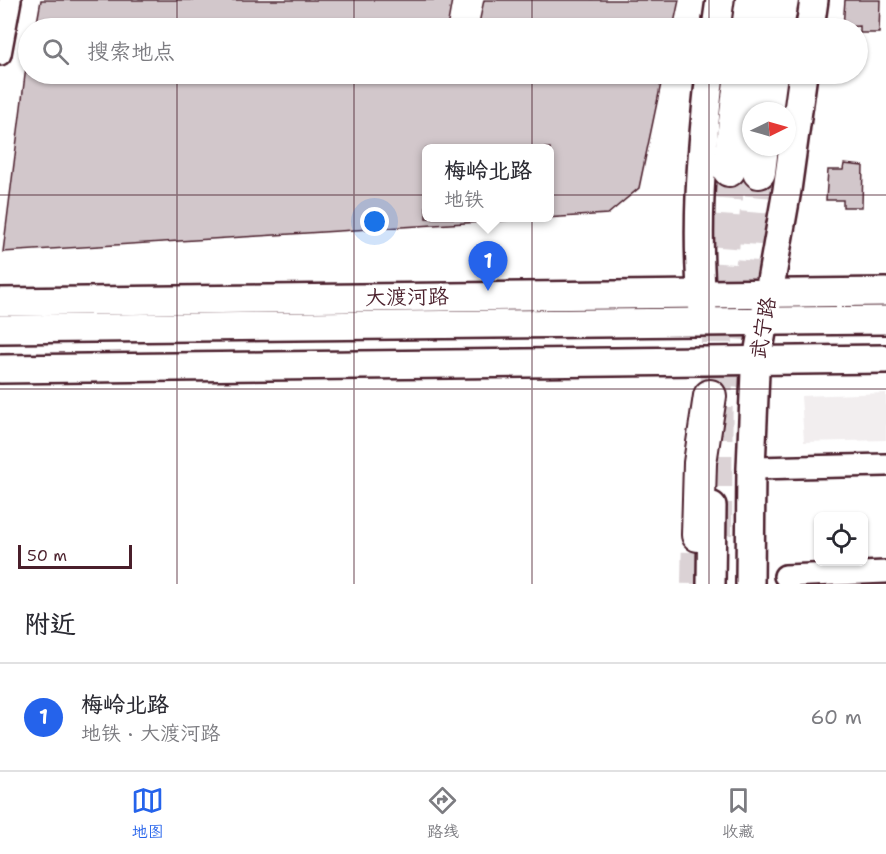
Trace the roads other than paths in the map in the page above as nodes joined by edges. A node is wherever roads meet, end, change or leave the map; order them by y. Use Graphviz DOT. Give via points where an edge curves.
graph roads {
  1 [pos="720,0"];
  2 [pos="752,0"];
  3 [pos="782,0"];
  4 [pos="814,0"];
  5 [pos="6,9"];
  6 [pos="717,18"];
  7 [pos="749,18"];
  8 [pos="779,18"];
  9 [pos="811,18"];
  10 [pos="0,54"];
  11 [pos="709,84"];
  12 [pos="742,84"];
  13 [pos="770,84"];
  14 [pos="802,84"];
  15 [pos="767,102"];
  16 [pos="750,163"];
  17 [pos="886,292"];
  18 [pos="701,293"];
  19 [pos="769,294"];
  20 [pos="0,302"];
  21 [pos="886,320"];
  22 [pos="704,321"];
  23 [pos="764,321"];
  24 [pos="424,324"];
  25 [pos="187,327"];
  26 [pos="0,329"];
  27 [pos="886,359"];
  28 [pos="757,360"];
  29 [pos="708,361"];
  30 [pos="512,363"];
  31 [pos="90,368"];
  32 [pos="0,369"];
  33 [pos="710,396"];
  34 [pos="886,465"];
  35 [pos="751,468"];
  36 [pos="698,535"];
  37 [pos="886,572"];
  38 [pos="785,576"];
  39 [pos="711,584"];
  40 [pos="750,584"];
  1 -- 6 [label="main road"];
  2 -- 7 [label="highway"];
  3 -- 8 [label="highway"];
  4 -- 9 [label="main road"];
  5 -- 10 [label="street"];
  11 -- 18 [label="main road" via="698,237"];
  12 -- 16 [label="highway"];
  13 -- 15 [label="highway"];
  14 -- 19 [label="main road, 武宁路"];
  17 -- 19 [label="main road, 大渡河路"];
  18 -- 19 [label="main road, 大渡河路"];
  18 -- 20 [label="main road, 大渡河路"];
  18 -- 22 [label="main road"];
  19 -- 23 [label="main road, 武宁路"];
  21 -- 23 [label="main road, 大渡河路"];
  22 -- 23 [label="main road, 大渡河路"];
  22 -- 24 [label="main road, 大渡河路"];
  22 -- 29 [label="main road"];
  23 -- 28 [label="main road, 武宁路"];
  24 -- 25 [label="main road, 大渡河路"];
  24 -- 30 [label="main road"];
  25 -- 26 [label="main road, 大渡河路"];
  25 -- 31 [label="main road"];
  27 -- 28 [label="main road"];
  28 -- 29 [label="main road"];
  28 -- 35 [label="main road, 武宁路"];
  29 -- 30 [label="main road"];
  29 -- 33 [label="main road"];
  30 -- 31 [label="main road"];
  31 -- 32 [label="main road"];
  33 -- 36 [label="highway" via="700,463"];
  33 -- 39 [label="main road"];
  34 -- 35 [label="street"];
  35 -- 40 [label="main road, 武宁路"];
  37 -- 38 [label="street"];
}
